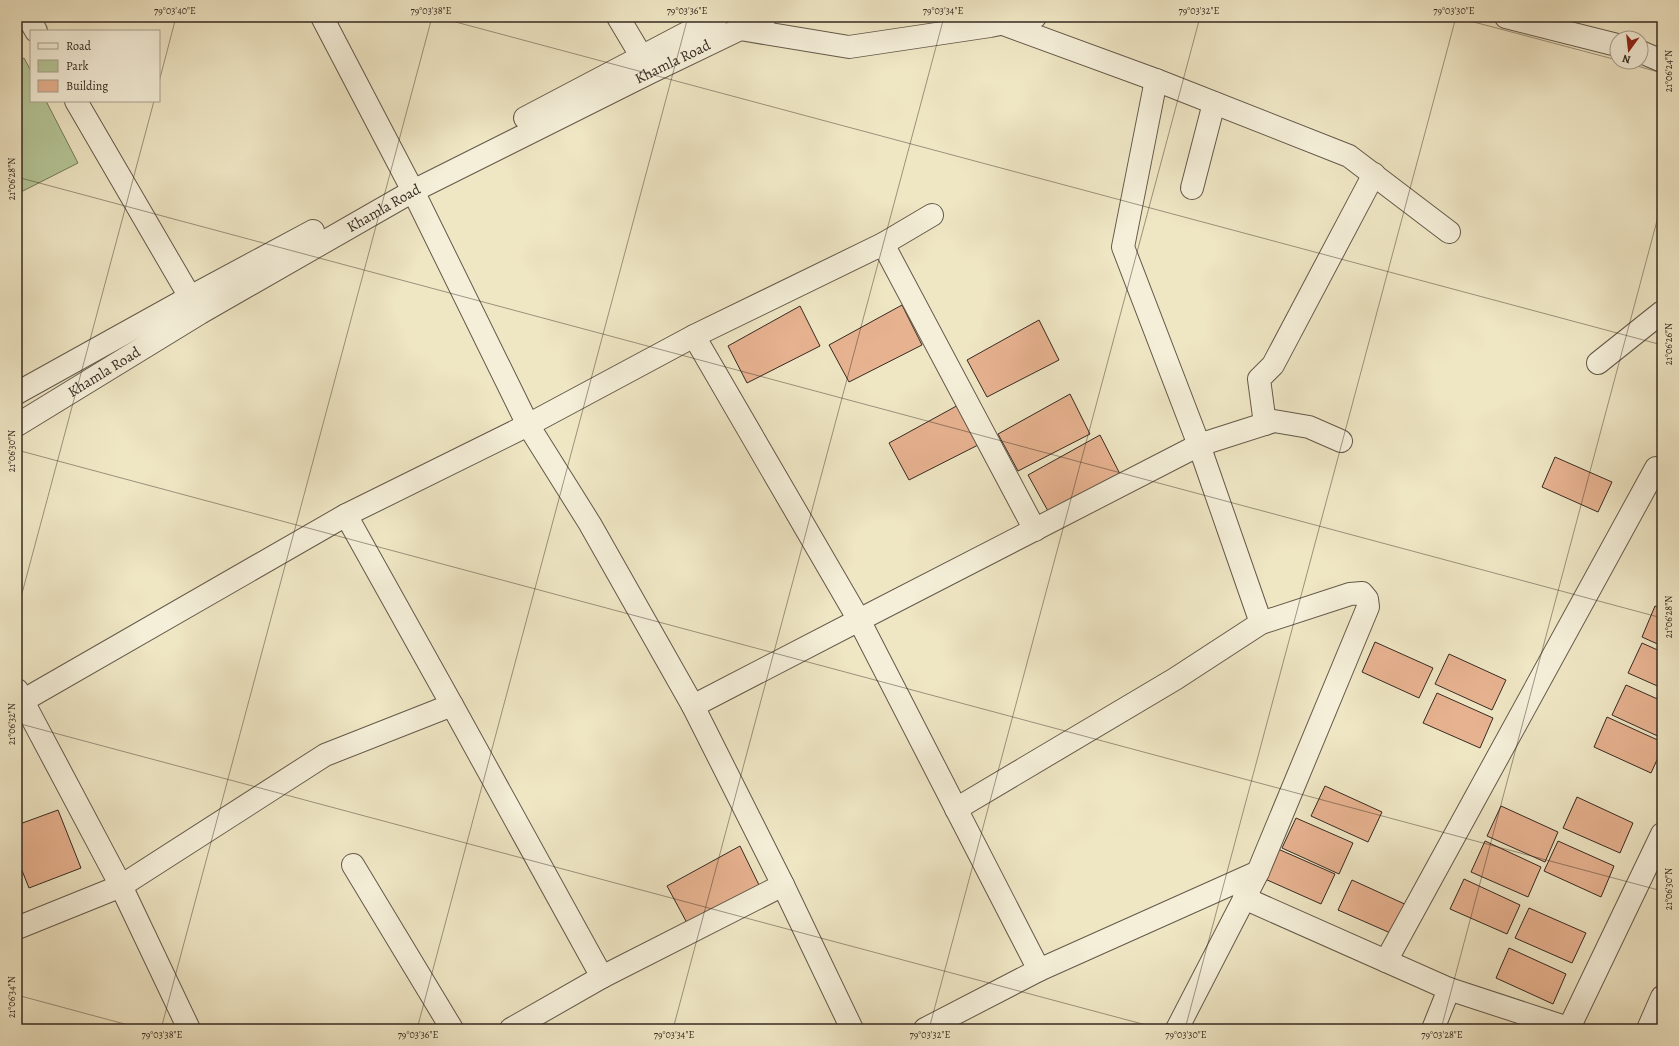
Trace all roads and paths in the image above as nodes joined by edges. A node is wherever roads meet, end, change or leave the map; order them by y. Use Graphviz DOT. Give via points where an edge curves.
graph roads {
  1 [pos="28,17"];
  2 [pos="322,17"];
  3 [pos="618,17"];
  4 [pos="717,17"];
  5 [pos="765,17"];
  6 [pos="1035,17"];
  7 [pos="1506,17"];
  8 [pos="1003,24"];
  9 [pos="740,29"];
  10 [pos="35,30"];
  11 [pos="1609,43"];
  12 [pos="1649,55"];
  13 [pos="1662,61"];
  14 [pos="646,64"];
  15 [pos="1156,80"];
  16 [pos="77,102"];
  17 [pos="1214,103"];
  18 [pos="1374,174"];
  19 [pos="410,186"];
  20 [pos="1192,188"];
  21 [pos="932,215"];
  22 [pos="1448,232"];
  23 [pos="883,244"];
  24 [pos="195,305"];
  25 [pos="1662,312"];
  26 [pos="694,336"];
  27 [pos="1598,363"];
  28 [pos="17,393"];
  29 [pos="1265,424"];
  30 [pos="17,425"];
  31 [pos="528,425"];
  32 [pos="1341,441"];
  33 [pos="1198,445"];
  34 [pos="1660,465"];
  35 [pos="346,515"];
  36 [pos="1035,530"];
  37 [pos="859,620"];
  38 [pos="1261,623"];
  39 [pos="19,698"];
  40 [pos="452,705"];
  41 [pos="693,706"];
  42 [pos="956,809"];
  43 [pos="1662,834"];
  44 [pos="353,865"];
  45 [pos="1258,872"];
  46 [pos="783,885"];
  47 [pos="121,886"];
  48 [pos="1244,898"];
  49 [pos="17,928"];
  50 [pos="1386,961"];
  51 [pos="1040,970"];
  52 [pos="602,977"];
  53 [pos="1449,988"];
  54 [pos="1662,997"];
  55 [pos="1570,1028"];
  56 [pos="189,1029"];
  57 [pos="452,1029"];
  58 [pos="511,1029"];
  59 [pos="852,1029"];
  60 [pos="925,1029"];
  61 [pos="1177,1029"];
  62 [pos="1434,1029"];
  63 [pos="1648,1029"];
  1 -- 10 [label="street"];
  2 -- 19 [label="street"];
  3 -- 14 [label="street"];
  4 -- 14 [label="street, Khamla Road"];
  5 -- 9 [label="street, Khamla Road"];
  6 -- 8 [label="street"];
  7 -- 11 [label="street"];
  8 -- 9 [label="street" via="849,47"];
  8 -- 15 [label="street"];
  9 -- 14 [label="street, Khamla Road"];
  12 -- 13 [label="street"];
  14 -- 19 [label="street, Khamla Road"];
  15 -- 17 [label="street"];
  15 -- 33 [label="street" via="1124,247"];
  16 -- 24 [label="street"];
  17 -- 18 [label="street" via="1349,156"];
  17 -- 20 [label="street"];
  18 -- 22 [label="street"];
  18 -- 29 [label="street" via="1273,365 1259,379"];
  19 -- 24 [label="street, Khamla Road"];
  19 -- 31 [label="street"];
  21 -- 23 [label="street"];
  23 -- 26 [label="street"];
  23 -- 36 [label="street"];
  24 -- 28 [label="street, Khamla Road"];
  24 -- 30 [label="street, Khamla Road"];
  25 -- 27 [label="street"];
  26 -- 31 [label="street"];
  26 -- 37 [label="street"];
  29 -- 32 [label="street" via="1274,421 1309,427"];
  29 -- 33 [label="street"];
  31 -- 35 [label="street"];
  31 -- 41 [label="street" via="590,524"];
  33 -- 36 [label="street"];
  33 -- 38 [label="street"];
  34 -- 50 [label="street"];
  35 -- 39 [label="street"];
  35 -- 40 [label="street"];
  36 -- 37 [label="street"];
  37 -- 41 [label="street"];
  37 -- 42 [label="street"];
  38 -- 42 [label="street" via="1175,678"];
  38 -- 45 [label="street" via="1350,594 1362,593 1367,599 1368,607"];
  39 -- 47 [label="street"];
  40 -- 47 [label="street" via="325,754"];
  40 -- 52 [label="street"];
  41 -- 46 [label="street"];
  42 -- 51 [label="street"];
  43 -- 55 [label="street"];
  44 -- 57 [label="street"];
  45 -- 48 [label="street"];
  45 -- 51 [label="street"];
  46 -- 52 [label="street"];
  46 -- 59 [label="street"];
  47 -- 49 [label="street"];
  47 -- 56 [label="street"];
  48 -- 50 [label="street"];
  48 -- 61 [label="street"];
  50 -- 53 [label="street"];
  51 -- 60 [label="street"];
  52 -- 58 [label="street"];
  53 -- 55 [label="street"];
  53 -- 62 [label="street"];
  54 -- 63 [label="street"];
}
